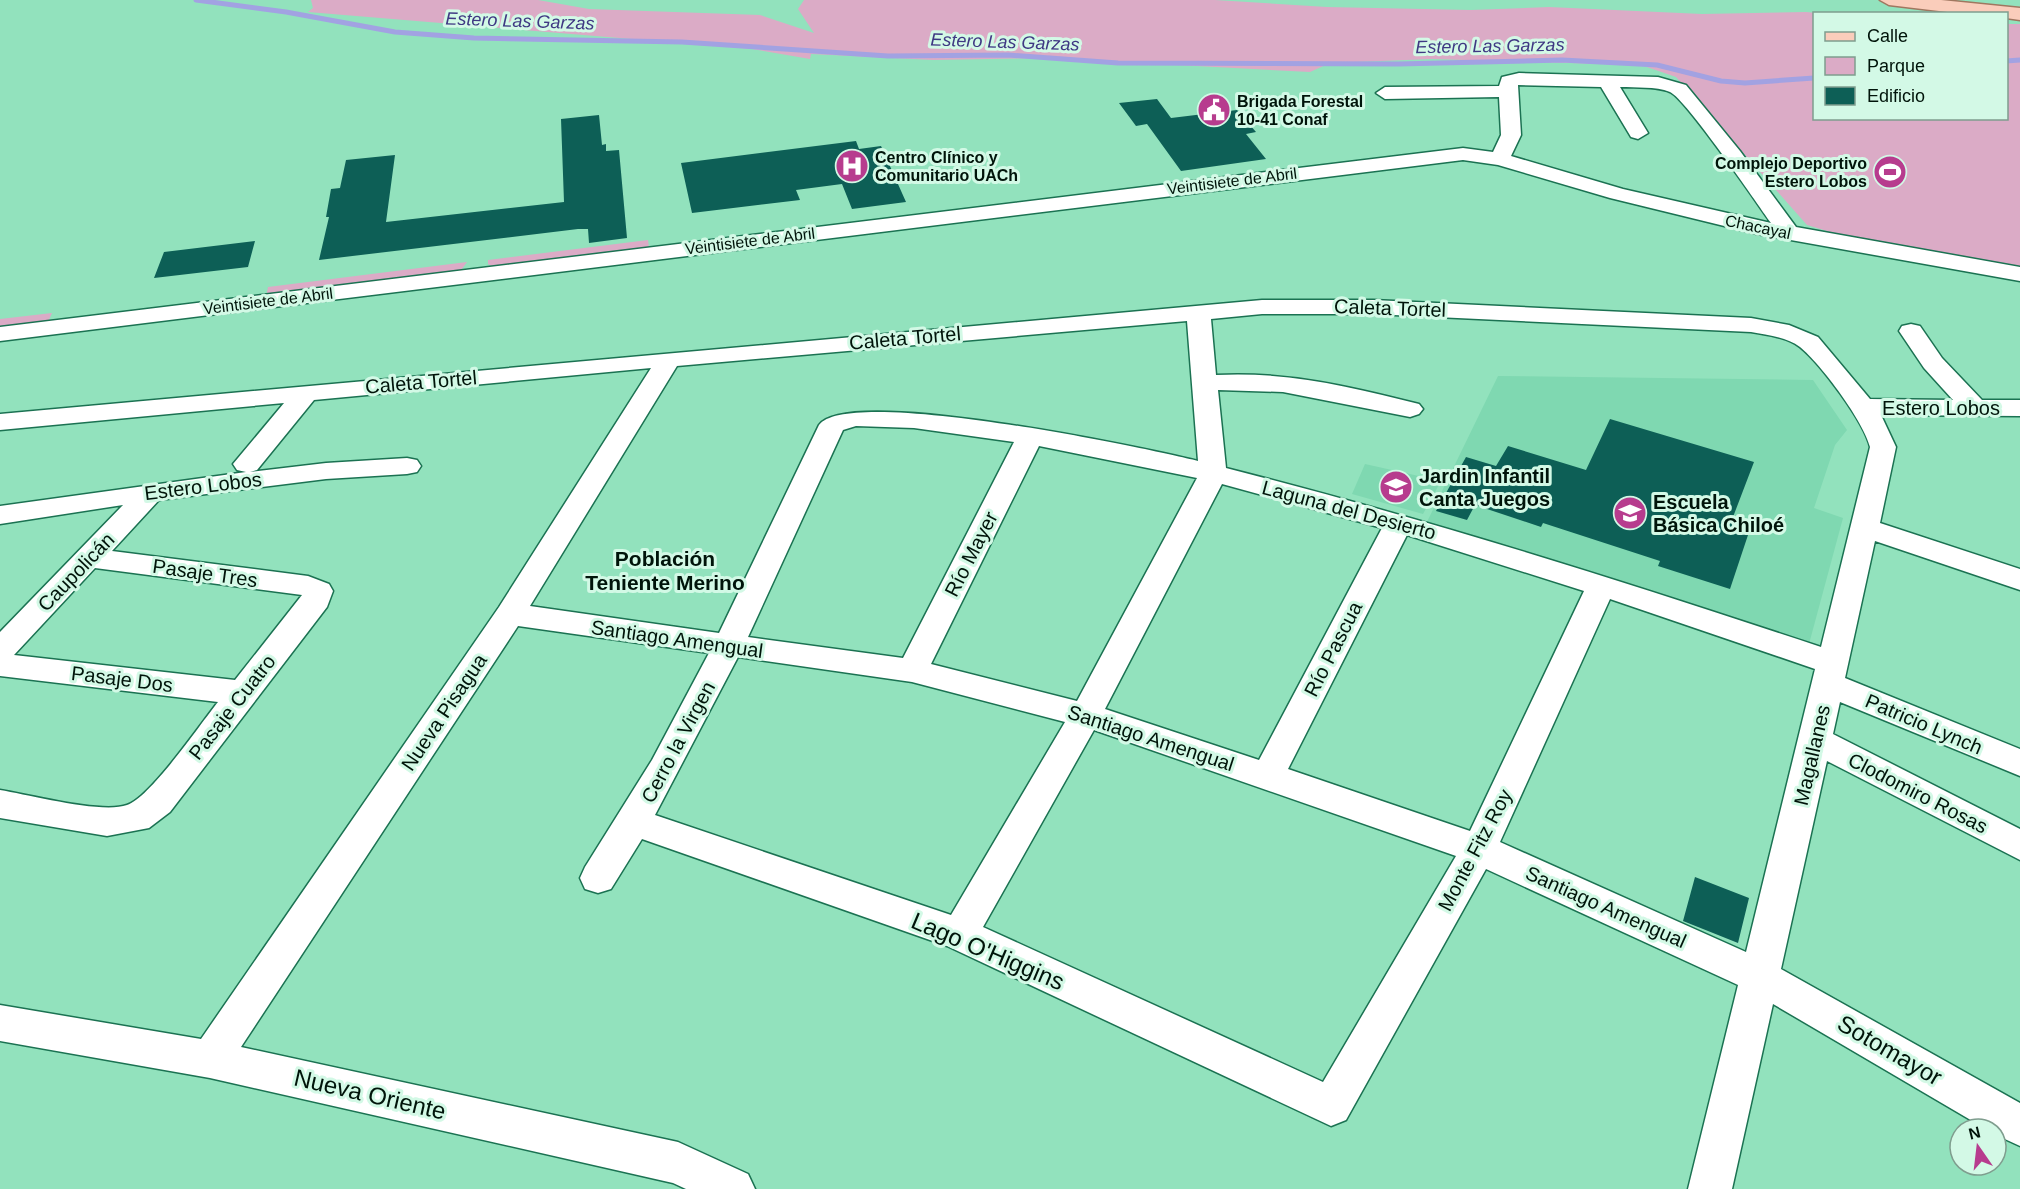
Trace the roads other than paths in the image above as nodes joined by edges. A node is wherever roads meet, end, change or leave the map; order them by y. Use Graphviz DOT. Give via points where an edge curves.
graph roads {
  1 [pos="1889,0"];
  2 [pos="2001,12"];
  3 [pos="1607,82"];
  4 [pos="1508,91"];
  5 [pos="1385,93"];
  6 [pos="1638,133"];
  7 [pos="1500,159"];
  8 [pos="1789,233"];
  9 [pos="2020,274"];
  10 [pos="1198,311"];
  11 [pos="1911,331"];
  12 [pos="0,334"];
  13 [pos="1809,342"];
  14 [pos="669,359"];
  15 [pos="1206,383"];
  16 [pos="306,393"];
  17 [pos="1862,407"];
  18 [pos="1975,408"];
  19 [pos="2020,408"];
  20 [pos="1410,409"];
  21 [pos="851,419"];
  22 [pos="0,422"];
  23 [pos="1029,437"];
  24 [pos="247,464"];
  25 [pos="407,466"];
  26 [pos="1213,474"];
  27 [pos="151,492"];
  28 [pos="0,515"];
  29 [pos="1399,522"];
  30 [pos="1866,528"];
  31 [pos="91,558"];
  32 [pos="2020,580"];
  33 [pos="1602,585"];
  34 [pos="318,591"];
  35 [pos="510,614"];
  36 [pos="728,647"];
  37 [pos="0,651"];
  38 [pos="0,665"];
  39 [pos="912,671"];
  40 [pos="1830,673"];
  41 [pos="243,693"];
  42 [pos="1086,715"];
  43 [pos="1817,741"];
  44 [pos="2020,764"];
  45 [pos="1268,776"];
  46 [pos="0,804"];
  47 [pos="635,822"];
  48 [pos="2020,846"];
  49 [pos="1479,849"];
  50 [pos="598,878"];
  51 [pos="960,934"];
  52 [pos="1759,976"];
  53 [pos="0,1023"];
  54 [pos="210,1059"];
  55 [pos="1331,1106"];
  56 [pos="2020,1126"];
  57 [pos="733,1189"];
  58 [pos="1710,1189"];
  1 -- 2 [label="main road"];
  3 -- 4 [label="street" via="1519,79 1509,81"];
  3 -- 6 [label="street"];
  3 -- 8 [label="street" via="1658,83 1679,89"];
  4 -- 5 [label="street"];
  4 -- 7 [label="street" via="1511,135"];
  7 -- 8 [label="street, Chacayal" via="1617,194"];
  7 -- 12 [label="street, Veintisiete de Abril" via="1442,155"];
  8 -- 9 [label="street, Chacayal"];
  10 -- 13 [label="street, Caleta Tortel" via="1362,307 1751,325 1785,330"];
  10 -- 14 [label="street, Caleta Tortel"];
  10 -- 15 [label="street"];
  11 -- 18 [label="street" via="1933,363"];
  13 -- 17 [label="street, Magallanes"];
  14 -- 16 [label="street, Caleta Tortel"];
  14 -- 35 [label="street, Nueva Pisagua"];
  15 -- 20 [label="street" via="1261,382 1316,388"];
  15 -- 26 [label="street"];
  16 -- 22 [label="street, Caleta Tortel"];
  16 -- 24 [label="street"];
  17 -- 18 [label="street, Estero Lobos"];
  17 -- 30 [label="street, Magallanes" via="1883,436"];
  18 -- 19 [label="street, Estero Lobos"];
  21 -- 23 [label="street, Laguna del Desierto" via="910,421"];
  21 -- 36 [label="street, Cerro la Virgen" via="832,425"];
  23 -- 26 [label="street, Laguna del Desierto" via="1121,452"];
  23 -- 39 [label="street, Río Mayer"];
  25 -- 27 [label="street, Estero Lobos" via="326,471"];
  26 -- 29 [label="street, Laguna del Desierto"];
  26 -- 42 [label="street"];
  27 -- 28 [label="street, Estero Lobos"];
  27 -- 31 [label="street, Caupolicán"];
  29 -- 33 [label="street, Laguna del Desierto"];
  29 -- 45 [label="street, Río Pascua"];
  30 -- 32 [label="street"];
  30 -- 40 [label="street, Magallanes"];
  31 -- 34 [label="street, Pasaje Tres" via="308,586"];
  31 -- 37 [label="street, Caupolicán"];
  33 -- 40 [label="street, Laguna del Desierto"];
  33 -- 49 [label="street, Monte Fitz Roy"];
  34 -- 41 [label="street, Pasaje Cuatro" via="316,600"];
  35 -- 36 [label="street, Santiago Amengual"];
  35 -- 54 [label="street, Nueva Pisagua"];
  36 -- 39 [label="street, Santiago Amengual"];
  36 -- 47 [label="street, Cerro la Virgen"];
  38 -- 41 [label="street, Pasaje Dos"];
  39 -- 42 [label="street, Santiago Amengual"];
  40 -- 43 [label="street, Magallanes"];
  40 -- 44 [label="street, Patricio Lynch"];
  41 -- 46 [label="street, Pasaje Cuatro" via="158,802 137,818 106,822"];
  42 -- 45 [label="street, Santiago Amengual"];
  42 -- 51 [label="street"];
  43 -- 48 [label="street, Clodomiro Rosas"];
  43 -- 52 [label="street, Magallanes"];
  45 -- 49 [label="street, Santiago Amengual"];
  47 -- 50 [label="street, Cerro la Virgen"];
  47 -- 51 [label="street, Lago O'Higgins"];
  49 -- 52 [label="street, Santiago Amengual"];
  49 -- 55 [label="street, Monte Fitz Roy"];
  51 -- 55 [label="street, Lago O'Higgins"];
  52 -- 56 [label="street, Sotomayor"];
  52 -- 58 [label="street, Magallanes"];
  53 -- 54 [label="street, Nueva Oriente"];
  54 -- 57 [label="street, Nueva Oriente" via="678,1163"];
}
